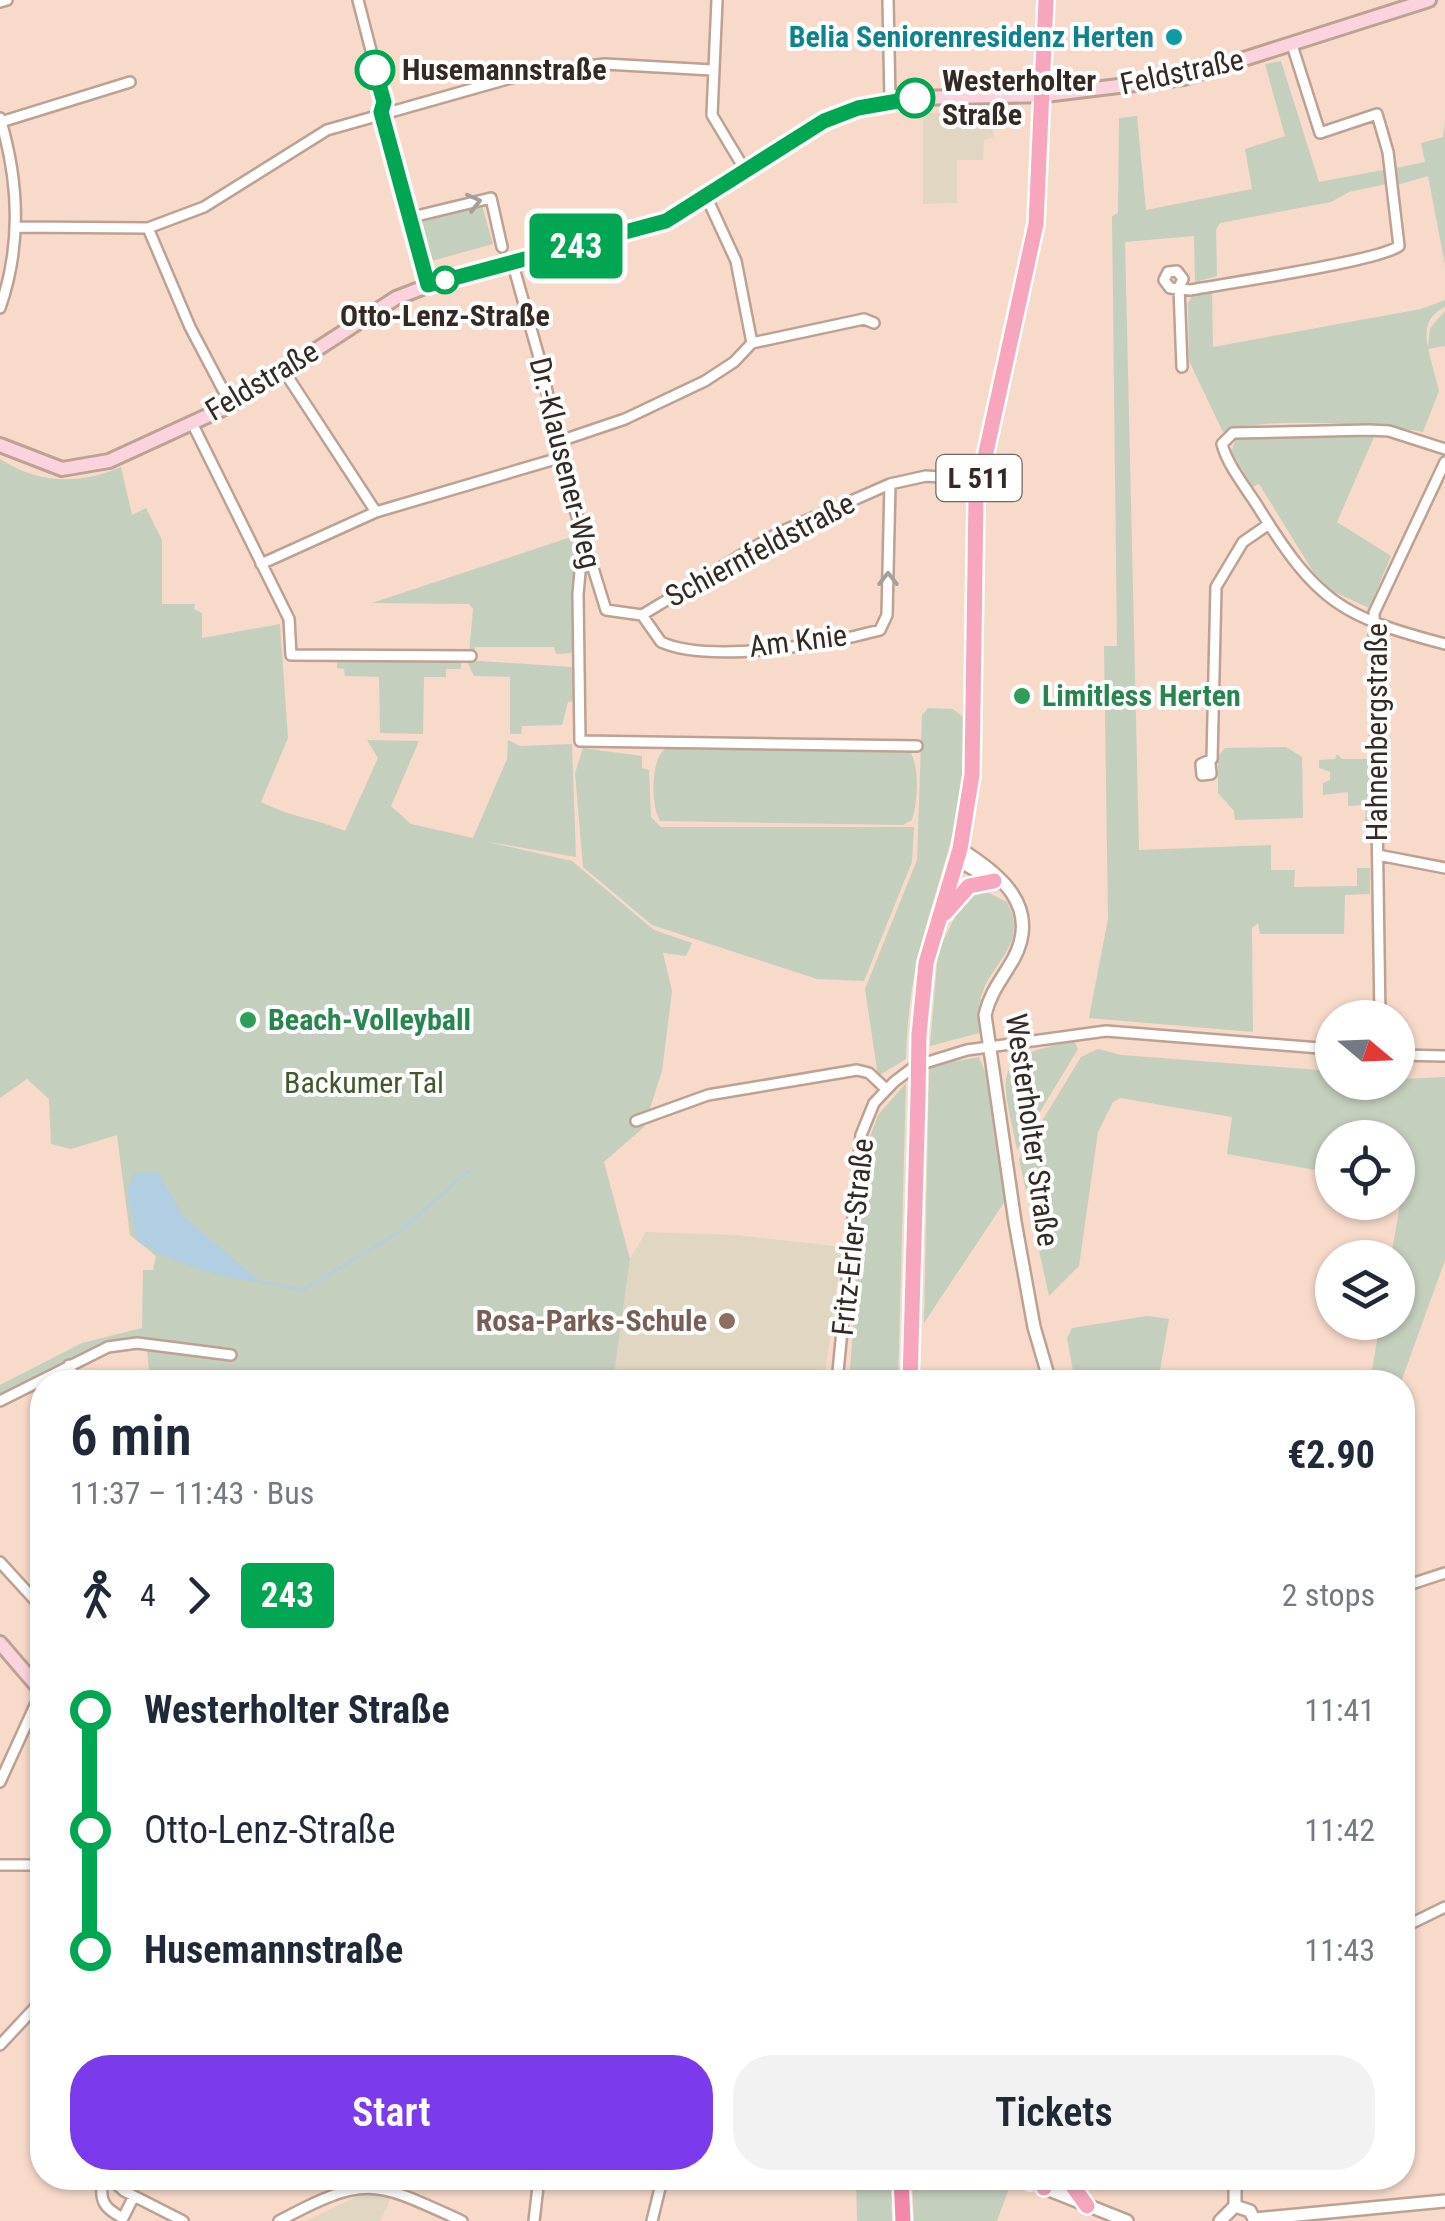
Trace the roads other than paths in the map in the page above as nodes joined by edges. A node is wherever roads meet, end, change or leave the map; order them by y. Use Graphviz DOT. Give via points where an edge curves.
graph roads {
  1 [pos="7,0"];
  2 [pos="358,0"];
  3 [pos="717,0"];
  4 [pos="888,0"];
  5 [pos="1046,0"];
  6 [pos="1429,0"];
  7 [pos="0,2"];
  8 [pos="1292,46"];
  9 [pos="712,70"];
  10 [pos="130,82"];
  11 [pos="1044,95"];
  12 [pos="890,101"];
  13 [pos="381,112"];
  14 [pos="0,120"];
  15 [pos="745,170"];
  16 [pos="706,196"];
  17 [pos="408,218"];
  18 [pos="17,227"];
  19 [pos="148,228"];
  20 [pos="502,247"];
  21 [pos="512,261"];
  22 [pos="428,285"];
  23 [pos="0,308"];
  24 [pos="874,323"];
  25 [pos="752,342"];
  26 [pos="1182,367"];
  27 [pos="284,371"];
  28 [pos="231,406"];
  29 [pos="192,423"];
  30 [pos="557,442"];
  31 [pos="0,445"];
  32 [pos="1445,450"];
  33 [pos="559,458"];
  34 [pos="1445,462"];
  35 [pos="979,480"];
  36 [pos="890,484"];
  37 [pos="376,512"];
  38 [pos="1269,524"];
  39 [pos="583,536"];
  40 [pos="260,564"];
  41 [pos="602,607"];
  42 [pos="642,615"];
  43 [pos="1373,625"];
  44 [pos="1445,644"];
  45 [pos="471,656"];
  46 [pos="916,746"];
  47 [pos="1210,763"];
  48 [pos="959,854"];
  49 [pos="1378,855"];
  50 [pos="1445,868"];
  51 [pos="994,881"];
  52 [pos="1012,891"];
  53 [pos="935,929"];
  54 [pos="1380,1000"];
  55 [pos="987,1047"];
  56 [pos="1315,1048"];
  57 [pos="1415,1055"];
  58 [pos="1445,1056"];
  59 [pos="886,1089"];
  60 [pos="636,1121"];
  61 [pos="231,1355"];
  62 [pos="69,1366"];
  63 [pos="61,1370"];
  64 [pos="71,1370"];
  65 [pos="838,1370"];
  66 [pos="910,1370"];
  67 [pos="1047,1370"];
  68 [pos="30,1386"];
  69 [pos="0,1401"];
  70 [pos="0,1562"];
  71 [pos="1445,1573"];
  72 [pos="1415,1582"];
  73 [pos="30,1595"];
  74 [pos="0,1643"];
  75 [pos="30,1677"];
  76 [pos="30,1717"];
  77 [pos="0,1782"];
  78 [pos="0,1865"];
  79 [pos="30,1865"];
  80 [pos="1445,1907"];
  81 [pos="1415,1922"];
  82 [pos="30,2013"];
  83 [pos="0,2044"];
  84 [pos="104,2190"];
  85 [pos="125,2190"];
  86 [pos="334,2190"];
  87 [pos="392,2190"];
  88 [pos="538,2190"];
  89 [pos="660,2190"];
  90 [pos="902,2190"];
  91 [pos="1055,2190"];
  92 [pos="1076,2190"];
  93 [pos="1235,2190"];
  94 [pos="397,2191"];
  95 [pos="134,2196"];
  96 [pos="1445,2201"];
  97 [pos="1087,2206"];
  98 [pos="1235,2206"];
  99 [pos="1255,2220"];
  100 [pos="183,2221"];
  101 [pos="278,2221"];
  102 [pos="462,2221"];
  103 [pos="535,2221"];
  104 [pos="652,2221"];
  105 [pos="903,2221"];
  106 [pos="1127,2221"];
  107 [pos="1220,2221"];
  1 -- 7 [label="street"];
  2 -- 13 [label="street"];
  3 -- 9 [label="street"];
  4 -- 12 [label="street"];
  5 -- 11 [label="main road, L 511"];
  6 -- 8 [label="main road, Feldstraße"];
  8 -- 11 [label="main road, Feldstraße" via="1184,78"];
  8 -- 26 [label="street" via="1320,133 1378,114 1399,246 1362,258 1179,287"];
  9 -- 13 [label="street" via="569,66"];
  9 -- 15 [label="street" via="712,115"];
  10 -- 14 [label="street"];
  11 -- 12 [label="main road, Feldstraße"];
  11 -- 35 [label="main road, L 511" via="1036,224"];
  12 -- 15 [label="main road, Feldstraße" via="824,121"];
  13 -- 17 [label="street"];
  13 -- 19 [label="street" via="327,130 204,208"];
  14 -- 18 [label="street"];
  15 -- 16 [label="main road, Feldstraße"];
  16 -- 21 [label="main road, Feldstraße" via="641,230"];
  16 -- 25 [label="street" via="736,261"];
  17 -- 20 [label="street, one-way" via="491,198"];
  17 -- 22 [label="street"];
  18 -- 19 [label="street"];
  18 -- 23 [label="street"];
  19 -- 28 [label="street"];
  21 -- 22 [label="main road, Feldstraße"];
  21 -- 30 [label="street, Dr.-Klausener-Weg"];
  22 -- 27 [label="main road, Feldstraße" via="382,306"];
  24 -- 25 [label="street" via="864,319"];
  25 -- 30 [label="street" via="692,388"];
  27 -- 28 [label="main road, Feldstraße"];
  27 -- 37 [label="street"];
  28 -- 29 [label="main road, Feldstraße"];
  29 -- 31 [label="main road, Feldstraße" via="80,469 54,468"];
  29 -- 40 [label="street"];
  30 -- 33 [label="street, Dr.-Klausener-Weg"];
  32 -- 38 [label="street" via="1369,430 1234,433 1222,444"];
  33 -- 37 [label="street"];
  33 -- 39 [label="street, Dr.-Klausener-Weg"];
  34 -- 43 [label="street, Hahnenbergstraße" via="1382,590"];
  35 -- 36 [label="street, Schiernfeldstraße" via="926,476"];
  35 -- 48 [label="main road, L 511" via="972,547 972,776"];
  36 -- 42 [label="street, Schiernfeldstraße" via="778,533"];
  42 -- 36 [label="street, Am Knie, one-way" via="661,642 692,649 771,647 880,630 887,615"];
  37 -- 40 [label="street"];
  38 -- 43 [label="street" via="1317,590"];
  38 -- 47 [label="street" via="1243,542 1216,587"];
  39 -- 41 [label="street, Dr.-Klausener-Weg"];
  39 -- 46 [label="street" via="577,738 592,744"];
  40 -- 45 [label="street" via="289,619 291,655"];
  41 -- 42 [label="street, Schiernfeldstraße"];
  43 -- 44 [label="street"];
  43 -- 49 [label="street, Hahnenbergstraße"];
  48 -- 51 [label="street"];
  48 -- 52 [label="street" via="1000,874"];
  48 -- 53 [label="main road, L 511"];
  49 -- 50 [label="street"];
  49 -- 54 [label="street, Hahnenbergstraße"];
  51 -- 52 [label="street"];
  51 -- 53 [label="main road" via="969,886"];
  52 -- 55 [label="street, Westerholter Straße" via="1021,934 987,1004"];
  53 -- 66 [label="main road, L 511, bridge" via="919,1035"];
  55 -- 56 [label="street, Fritz-Erler-Straße" via="1106,1030"];
  55 -- 59 [label="street, Fritz-Erler-Straße" via="915,1066"];
  55 -- 67 [label="street, Westerholter Straße" via="1031,1313"];
  57 -- 58 [label="street"];
  59 -- 60 [label="street" via="856,1070 708,1095"];
  59 -- 65 [label="street, Fritz-Erler-Straße" via="861,1135"];
  61 -- 62 [label="street" via="137,1343 108,1347"];
  62 -- 63 [label="street"];
  62 -- 64 [label="street"];
  68 -- 69 [label="street"];
  70 -- 73 [label="street"];
  71 -- 72 [label="street"];
  74 -- 75 [label="main road"];
  76 -- 77 [label="street"];
  78 -- 79 [label="street"];
  80 -- 81 [label="street"];
  82 -- 83 [label="street"];
  84 -- 95 [label="street" via="102,2201 123,2218"];
  85 -- 95 [label="street"];
  86 -- 101 [label="street"];
  87 -- 94 [label="street"];
  88 -- 103 [label="street"];
  89 -- 104 [label="street"];
  90 -- 105 [label="highway"];
  91 -- 97 [label="street"];
  92 -- 97 [label="main road"];
  93 -- 98 [label="street"];
  94 -- 102 [label="street"];
  95 -- 100 [label="street"];
  96 -- 99 [label="street"];
  97 -- 106 [label="street"];
  98 -- 99 [label="street"];
  98 -- 107 [label="street"];
}
